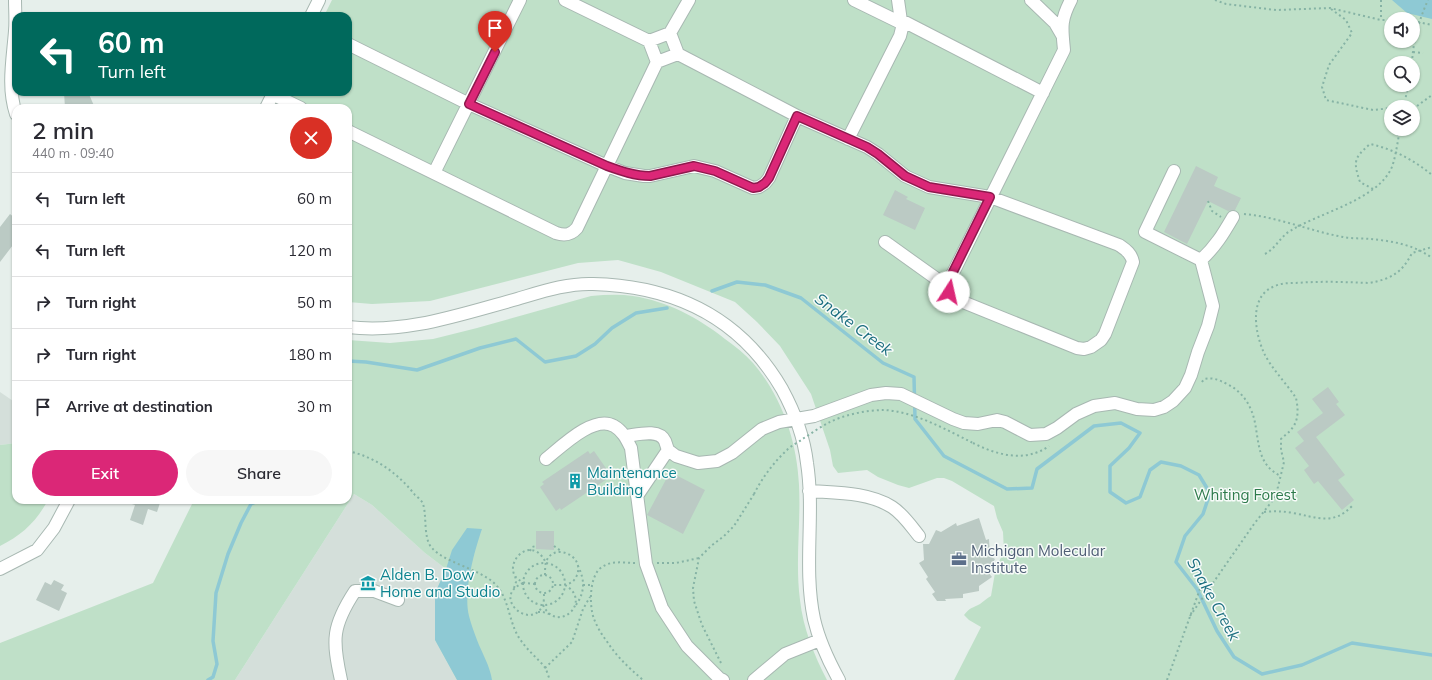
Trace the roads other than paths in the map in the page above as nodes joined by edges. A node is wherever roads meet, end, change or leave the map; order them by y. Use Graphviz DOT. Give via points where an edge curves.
graph roads {
  1 [pos="15,0"];
  2 [pos="319,0"];
  3 [pos="520,0"];
  4 [pos="565,0"];
  5 [pos="689,0"];
  6 [pos="854,0"];
  7 [pos="898,0"];
  8 [pos="1035,4"];
  9 [pos="1068,5"];
  10 [pos="15,12"];
  11 [pos="314,12"];
  12 [pos="901,22"];
  13 [pos="670,33"];
  14 [pos="1063,36"];
  15 [pos="649,41"];
  16 [pos="352,46"];
  17 [pos="678,54"];
  18 [pos="12,62"];
  19 [pos="657,62"];
  20 [pos="12,88"];
  21 [pos="1043,93"];
  22 [pos="279,96"];
  23 [pos="294,104"];
  24 [pos="469,104"];
  25 [pos="797,116"];
  26 [pos="352,133"];
  27 [pos="848,139"];
  28 [pos="607,166"];
  29 [pos="1174,171"];
  30 [pos="434,173"];
  31 [pos="990,197"];
  32 [pos="1233,217"];
  33 [pos="885,242"];
  34 [pos="1201,260"];
  35 [pos="948,287"];
  36 [pos="352,327"];
  37 [pos="796,418"];
  38 [pos="625,436"];
  39 [pos="668,450"];
  40 [pos="546,459"];
  41 [pos="809,491"];
  42 [pos="637,496"];
  43 [pos="67,504"];
  44 [pos="919,536"];
  45 [pos="0,569"];
  46 [pos="398,600"];
  47 [pos="820,640"];
  48 [pos="341,680"];
  49 [pos="723,680"];
  50 [pos="754,680"];
  51 [pos="839,680"];
  1 -- 10 [label="street"];
  2 -- 11 [label="street"];
  3 -- 24 [label="street"];
  4 -- 15 [label="street"];
  5 -- 13 [label="street"];
  6 -- 12 [label="street"];
  7 -- 12 [label="street"];
  8 -- 9 [label="street" via="1050,13 1057,13"];
  8 -- 14 [label="street" via="1055,23"];
  9 -- 14 [label="street" via="1062,23"];
  12 -- 21 [label="street"];
  12 -- 27 [label="street" via="900,36"];
  13 -- 15 [label="street"];
  13 -- 17 [label="street"];
  14 -- 21 [label="street" via="1064,50"];
  15 -- 19 [label="street"];
  16 -- 24 [label="street"];
  17 -- 19 [label="street"];
  17 -- 25 [label="street"];
  18 -- 20 [label="street"];
  19 -- 28 [label="street"];
  21 -- 31 [label="street"];
  22 -- 23 [label="street"];
  24 -- 28 [label="street"];
  24 -- 30 [label="street"];
  25 -- 27 [label="street"];
  25 -- 28 [label="street" via="769,178 759,187 753,188 715,171 694,166 644,176 625,173"];
  26 -- 30 [label="street"];
  27 -- 31 [label="street" via="867,147 905,176 929,187"];
  28 -- 30 [label="street" via="577,228 569,235 563,236"];
  29 -- 34 [label="street" via="1145,232"];
  31 -- 35 [label="street" via="949,280"];
  31 -- 35 [label="street" via="1119,245 1132,256 1131,269 1105,334 1091,347 1077,348 954,298"];
  32 -- 34 [label="street" via="1218,243"];
  33 -- 35 [label="street"];
  34 -- 37 [label="street" via="1213,306 1208,326 1185,388 1164,407 1154,410 1136,409 1115,403 1094,406 1076,414 1046,434 1037,435 1030,435 997,420 978,424 964,423 901,394 871,395 828,412"];
  36 -- 37 [label="street" via="387,328 435,322 568,286 616,284 648,290 690,304 733,330 749,345 776,380"];
  37 -- 39 [label="street" via="762,429 732,453 717,461 698,463 676,456"];
  37 -- 41 [label="street" via="807,462"];
  38 -- 39 [label="street" via="659,434 665,440"];
  38 -- 40 [label="street" via="614,426 600,423 585,429"];
  38 -- 42 [label="street" via="631,448"];
  39 -- 42 [label="street"];
  41 -- 44 [label="street" via="875,499 903,516"];
  41 -- 47 [label="street" via="810,595"];
  42 -- 49 [label="street" via="646,564 662,608 687,646"];
  43 -- 45 [label="street" via="54,528 37,550"];
  46 -- 48 [label="street" via="374,591 355,591 345,605 338,620 335,636"];
  47 -- 50 [label="street" via="785,654"];
  47 -- 51 [label="street"];
}
